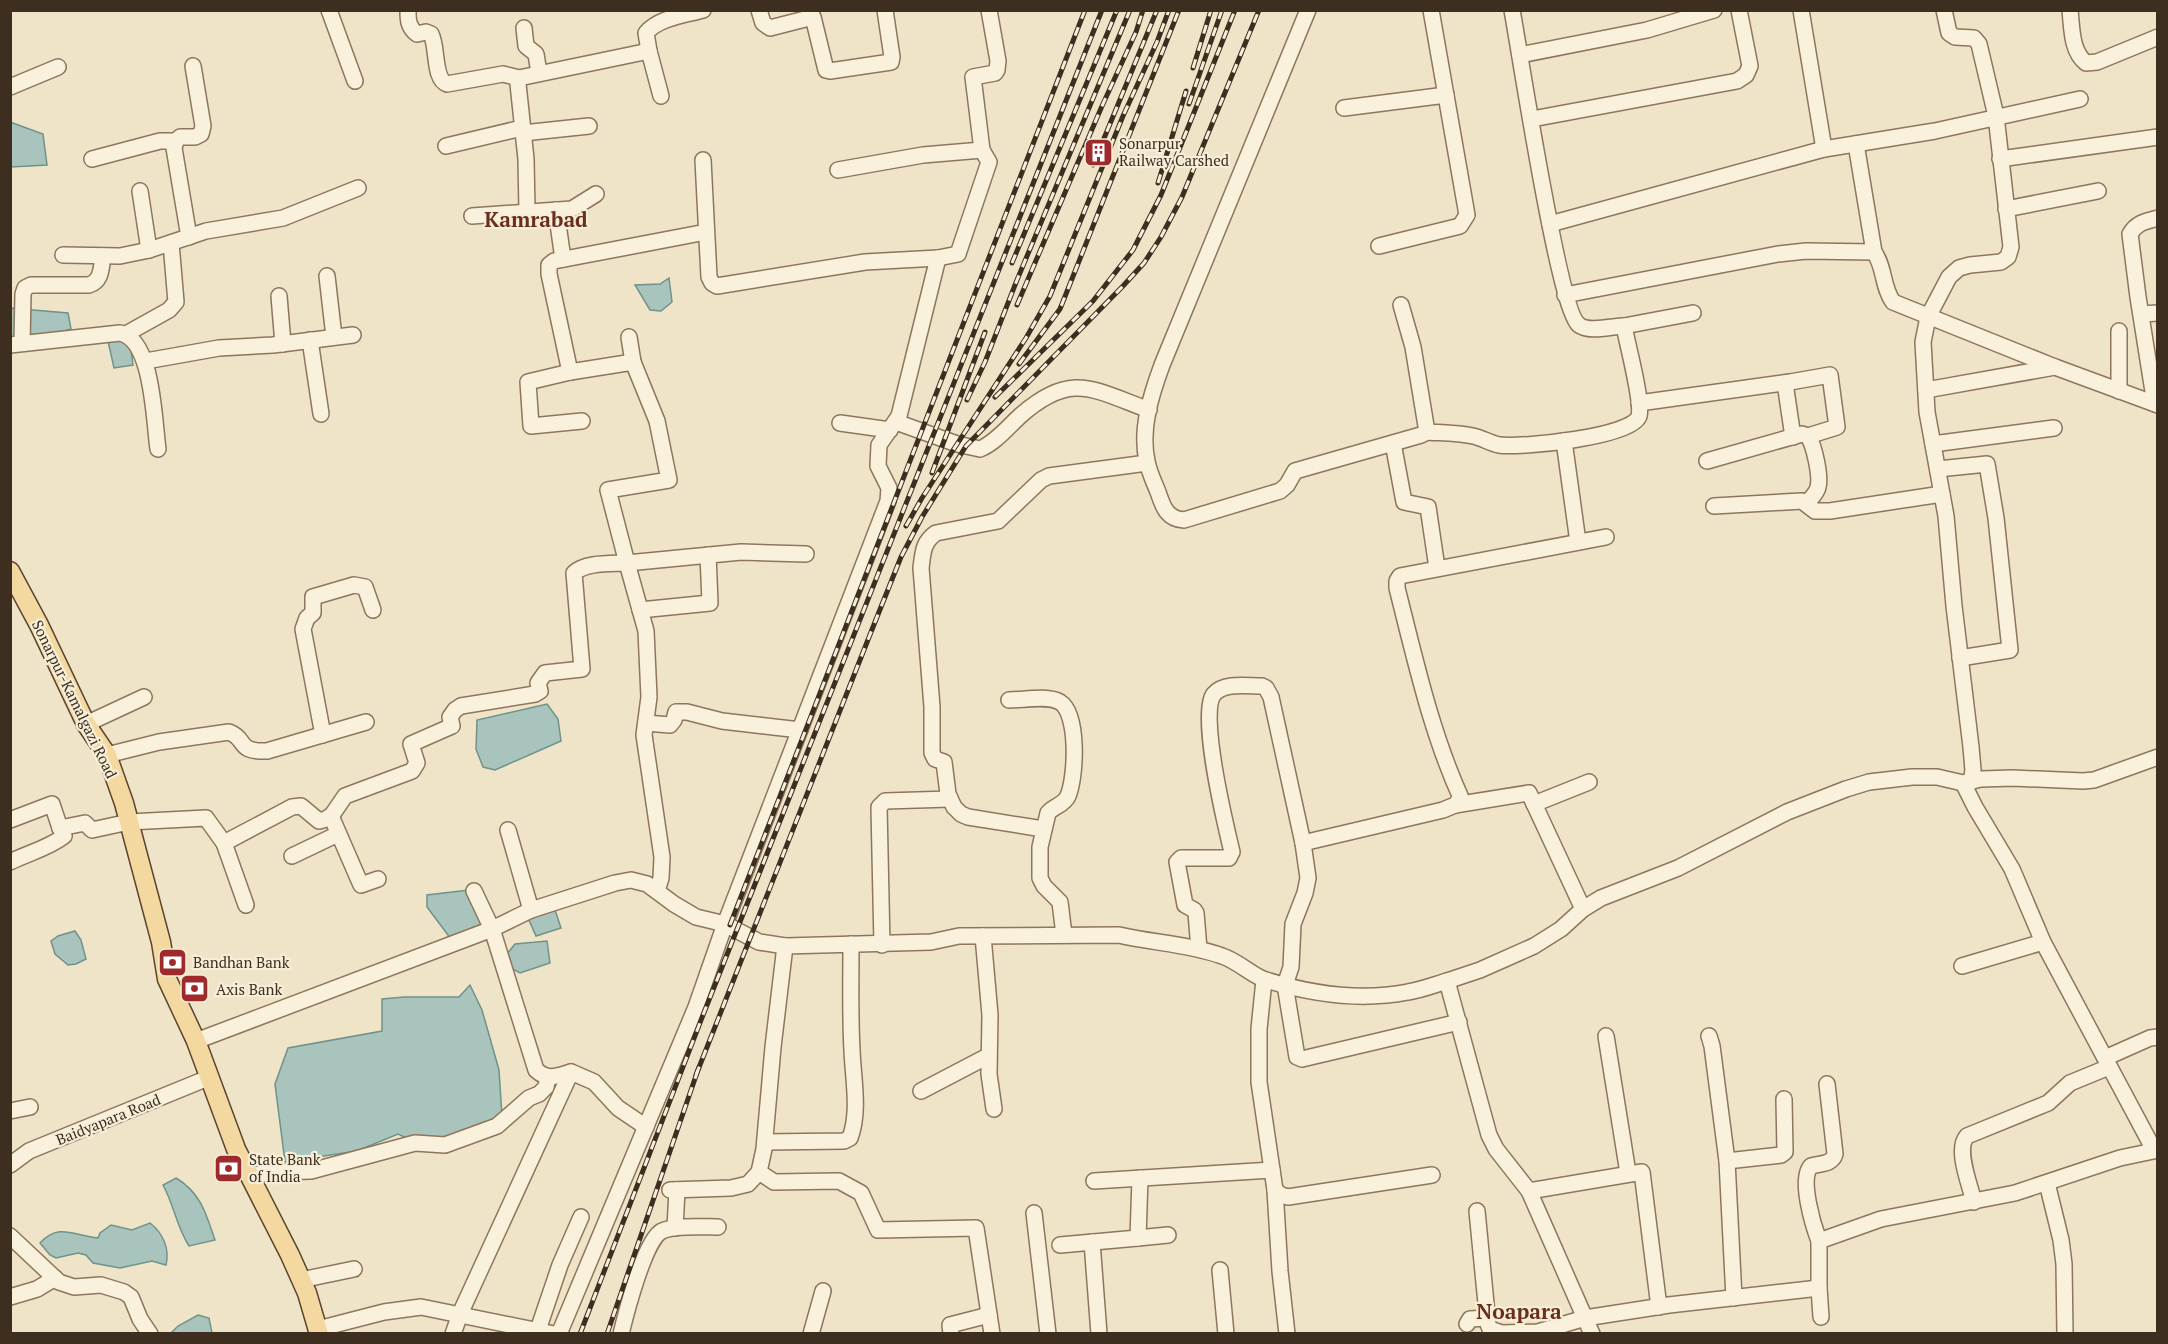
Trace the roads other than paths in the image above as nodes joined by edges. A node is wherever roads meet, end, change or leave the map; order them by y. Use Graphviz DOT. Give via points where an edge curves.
graph roads {
  1 [pos="329,10"];
  2 [pos="408,10"];
  3 [pos="703,10"];
  4 [pos="759,10"];
  5 [pos="885,10"];
  6 [pos="989,10"];
  7 [pos="1308,10"];
  8 [pos="1431,10"];
  9 [pos="1512,10"];
  10 [pos="1714,10"];
  11 [pos="1739,10"];
  12 [pos="1801,10"];
  13 [pos="1944,10"];
  14 [pos="2070,10"];
  15 [pos="524,28"];
  16 [pos="2157,37"];
  17 [pos="649,51"];
  18 [pos="1520,55"];
  19 [pos="58,66"];
  20 [pos="193,66"];
  21 [pos="539,73"];
  22 [pos="519,78"];
  23 [pos="355,81"];
  24 [pos="10,87"];
  25 [pos="1446,95"];
  26 [pos="661,96"];
  27 [pos="2080,99"];
  28 [pos="1344,108"];
  29 [pos="1996,116"];
  30 [pos="1532,119"];
  31 [pos="589,126"];
  32 [pos="523,131"];
  33 [pos="2157,137"];
  34 [pos="176,141"];
  35 [pos="1856,144"];
  36 [pos="446,146"];
  37 [pos="1824,149"];
  38 [pos="982,150"];
  39 [pos="92,159"];
  40 [pos="2000,159"];
  41 [pos="703,160"];
  42 [pos="838,170"];
  43 [pos="357,188"];
  44 [pos="140,191"];
  45 [pos="2098,191"];
  46 [pos="596,194"];
  47 [pos="2006,209"];
  48 [pos="556,210"];
  49 [pos="527,211"];
  50 [pos="472,216"];
  51 [pos="2157,218"];
  52 [pos="1550,224"];
  53 [pos="706,232"];
  54 [pos="189,237"];
  55 [pos="171,243"];
  56 [pos="1379,246"];
  57 [pos="149,250"];
  58 [pos="1874,252"];
  59 [pos="63,255"];
  60 [pos="103,256"];
  61 [pos="938,258"];
  62 [pos="563,259"];
  63 [pos="327,276"];
  64 [pos="1565,295"];
  65 [pos="279,296"];
  66 [pos="1401,304"];
  67 [pos="1693,313"];
  68 [pos="2157,313"];
  69 [pos="2141,315"];
  70 [pos="1928,317"];
  71 [pos="1624,326"];
  72 [pos="2120,331"];
  73 [pos="126,334"];
  74 [pos="352,335"];
  75 [pos="334,337"];
  76 [pos="629,337"];
  77 [pos="310,340"];
  78 [pos="16,344"];
  79 [pos="283,344"];
  80 [pos="146,361"];
  81 [pos="633,362"];
  82 [pos="2055,368"];
  83 [pos="570,372"];
  84 [pos="1785,383"];
  85 [pos="1926,390"];
  86 [pos="2119,391"];
  87 [pos="1639,403"];
  88 [pos="2156,405"];
  89 [pos="1149,410"];
  90 [pos="321,414"];
  91 [pos="582,421"];
  92 [pos="840,423"];
  93 [pos="893,426"];
  94 [pos="2054,429"];
  95 [pos="1428,432"];
  96 [pos="1801,436"];
  97 [pos="1564,441"];
  98 [pos="1393,443"];
  99 [pos="1933,444"];
  100 [pos="158,449"];
  101 [pos="1707,461"];
  102 [pos="1147,463"];
  103 [pos="1938,469"];
  104 [pos="1942,495"];
  105 [pos="1808,503"];
  106 [pos="1714,506"];
  107 [pos="1606,537"];
  108 [pos="1578,542"];
  109 [pos="806,554"];
  110 [pos="708,555"];
  111 [pos="627,563"];
  112 [pos="1437,568"];
  113 [pos="13,581"];
  114 [pos="640,609"];
  115 [pos="373,610"];
  116 [pos="1960,658"];
  117 [pos="144,697"];
  118 [pos="1009,700"];
  119 [pos="366,722"];
  120 [pos="646,723"];
  121 [pos="86,724"];
  122 [pos="800,730"];
  123 [pos="322,735"];
  124 [pos="107,755"];
  125 [pos="2157,756"];
  126 [pos="1589,782"];
  127 [pos="1967,782"];
  128 [pos="950,799"];
  129 [pos="1534,804"];
  130 [pos="1455,805"];
  131 [pos="331,816"];
  132 [pos="10,820"];
  133 [pos="129,822"];
  134 [pos="60,828"];
  135 [pos="1043,829"];
  136 [pos="508,830"];
  137 [pos="338,834"];
  138 [pos="224,843"];
  139 [pos="1303,843"];
  140 [pos="292,856"];
  141 [pos="10,862"];
  142 [pos="378,879"];
  143 [pos="474,891"];
  144 [pos="657,891"];
  145 [pos="246,905"];
  146 [pos="1583,909"];
  147 [pos="531,910"];
  148 [pos="725,924"];
  149 [pos="492,929"];
  150 [pos="1064,935"];
  151 [pos="983,936"];
  152 [pos="2043,942"];
  153 [pos="851,944"];
  154 [pos="882,945"];
  155 [pos="785,946"];
  156 [pos="1199,949"];
  157 [pos="1962,966"];
  158 [pos="1263,980"];
  159 [pos="1448,981"];
  160 [pos="1285,985"];
  161 [pos="1459,1022"];
  162 [pos="1606,1036"];
  163 [pos="1709,1036"];
  164 [pos="2157,1037"];
  165 [pos="196,1041"];
  166 [pos="988,1056"];
  167 [pos="2107,1063"];
  168 [pos="571,1072"];
  169 [pos="548,1077"];
  170 [pos="208,1078"];
  171 [pos="1827,1084"];
  172 [pos="921,1091"];
  173 [pos="1784,1099"];
  174 [pos="30,1107"];
  175 [pos="994,1109"];
  176 [pos="10,1111"];
  177 [pos="646,1127"];
  178 [pos="765,1142"];
  179 [pos="2156,1150"];
  180 [pos="1727,1161"];
  181 [pos="10,1165"];
  182 [pos="1272,1170"];
  183 [pos="759,1172"];
  184 [pos="1628,1173"];
  185 [pos="249,1175"];
  186 [pos="1432,1175"];
  187 [pos="1140,1178"];
  188 [pos="1094,1181"];
  189 [pos="2047,1183"];
  190 [pos="1275,1190"];
  191 [pos="1529,1191"];
  192 [pos="1974,1202"];
  193 [pos="1477,1211"];
  194 [pos="1034,1213"];
  195 [pos="580,1217"];
  196 [pos="718,1227"];
  197 [pos="675,1228"];
  198 [pos="1168,1235"];
  199 [pos="10,1236"];
  200 [pos="1138,1238"];
  201 [pos="1819,1241"];
  202 [pos="1092,1242"];
  203 [pos="1060,1245"];
  204 [pos="354,1269"];
  205 [pos="1220,1270"];
  206 [pos="55,1278"];
  207 [pos="301,1280"];
  208 [pos="1819,1288"];
  209 [pos="823,1291"];
  210 [pos="10,1297"];
  211 [pos="1734,1298"];
  212 [pos="1659,1307"];
  213 [pos="460,1314"];
  214 [pos="989,1315"];
  215 [pos="1821,1317"];
  216 [pos="1487,1318"];
  217 [pos="1586,1318"];
  218 [pos="1467,1324"];
  219 [pos="538,1330"];
  220 [pos="318,1331"];
  221 [pos="150,1334"];
  222 [pos="453,1334"];
  223 [pos="554,1334"];
  224 [pos="559,1334"];
  225 [pos="621,1334"];
  226 [pos="811,1334"];
  227 [pos="951,1334"];
  228 [pos="992,1334"];
  229 [pos="1048,1334"];
  230 [pos="1099,1334"];
  231 [pos="1226,1334"];
  232 [pos="1287,1334"];
  233 [pos="1592,1334"];
  234 [pos="2065,1334"];
  1 -- 23 [label="street"];
  2 -- 22 [label="street" via="411,30 431,34 434,40 442,82 503,74"];
  3 -- 17 [label="street" via="651,26 646,33"];
  4 -- 5 [label="street" via="763,23 770,28 813,17 826,70 830,71 891,62"];
  6 -- 38 [label="street" via="998,70 973,77"];
  7 -- 89 [label="street" via="1162,365"];
  8 -- 25 [label="street"];
  9 -- 18 [label="street"];
  10 -- 18 [label="street" via="1647,30"];
  11 -- 30 [label="street" via="1750,66 1737,81"];
  12 -- 37 [label="street"];
  13 -- 29 [label="street" via="1949,33 1974,38 1979,44"];
  14 -- 16 [label="street" via="2073,40 2086,63"];
  15 -- 21 [label="street" via="526,46 536,54"];
  17 -- 21 [label="street"];
  17 -- 26 [label="street"];
  18 -- 30 [label="street"];
  19 -- 24 [label="street"];
  20 -- 34 [label="street" via="203,126 201,134"];
  21 -- 22 [label="street"];
  22 -- 32 [label="street"];
  25 -- 28 [label="street"];
  25 -- 56 [label="street" via="1467,215 1464,222"];
  27 -- 29 [label="street"];
  29 -- 35 [label="street"];
  29 -- 40 [label="street"];
  30 -- 52 [label="street"];
  31 -- 32 [label="street"];
  32 -- 36 [label="street"];
  32 -- 49 [label="street"];
  33 -- 40 [label="street"];
  34 -- 39 [label="street" via="160,141"];
  34 -- 54 [label="street" via="175,160"];
  35 -- 37 [label="street"];
  35 -- 58 [label="street"];
  37 -- 52 [label="street"];
  38 -- 42 [label="street" via="923,155"];
  38 -- 61 [label="street" via="989,162 958,254"];
  40 -- 47 [label="street"];
  41 -- 53 [label="street"];
  43 -- 54 [label="street" via="283,218"];
  44 -- 57 [label="street"];
  45 -- 47 [label="street"];
  46 -- 48 [label="street" via="572,209"];
  47 -- 70 [label="street" via="2011,247 2008,257 2001,262 1959,268 1949,277"];
  48 -- 49 [label="street"];
  48 -- 62 [label="street"];
  49 -- 50 [label="street"];
  51 -- 69 [label="street" via="2139,224 2130,234"];
  52 -- 64 [label="street"];
  53 -- 61 [label="street" via="709,277 717,286 865,262"];
  53 -- 62 [label="street"];
  54 -- 55 [label="street"];
  55 -- 57 [label="street"];
  55 -- 73 [label="street" via="176,302"];
  57 -- 60 [label="street"];
  58 -- 64 [label="street" via="1778,254"];
  58 -- 70 [label="street" via="1893,302"];
  59 -- 60 [label="street"];
  60 -- 78 [label="street" via="95,283 26,288"];
  61 -- 93 [label="street"];
  62 -- 83 [label="street" via="549,265 549,274"];
  63 -- 75 [label="street"];
  64 -- 71 [label="street" via="1578,325"];
  65 -- 79 [label="street"];
  66 -- 95 [label="street"];
  67 -- 71 [label="street"];
  68 -- 69 [label="street"];
  69 -- 88 [label="street"];
  70 -- 82 [label="street"];
  70 -- 85 [label="street" via="1923,342"];
  71 -- 87 [label="street"];
  72 -- 86 [label="street"];
  73 -- 78 [label="street"];
  73 -- 80 [label="street"];
  74 -- 75 [label="street"];
  75 -- 77 [label="street"];
  76 -- 81 [label="street"];
  77 -- 79 [label="street"];
  77 -- 90 [label="street"];
  79 -- 80 [label="street" via="219,348"];
  80 -- 100 [label="street"];
  81 -- 83 [label="street"];
  81 -- 111 [label="street" via="657,421 669,480 609,490"];
  82 -- 85 [label="street"];
  82 -- 86 [label="street"];
  83 -- 91 [label="street" via="528,382 531,426"];
  84 -- 87 [label="street"];
  84 -- 96 [label="street"];
  84 -- 96 [label="street" via="1830,375 1837,427"];
  85 -- 99 [label="street"];
  86 -- 88 [label="street"];
  87 -- 97 [label="street" via="1640,416 1631,426"];
  89 -- 93 [label="street" via="1085,387 1065,389 1034,404 980,449"];
  89 -- 102 [label="street"];
  92 -- 93 [label="street"];
  93 -- 122 [label="street" via="879,445 878,457 878,466 889,488 888,501"];
  94 -- 99 [label="street"];
  95 -- 97 [label="street" via="1475,436 1499,445"];
  95 -- 98 [label="street"];
  96 -- 101 [label="street"];
  96 -- 105 [label="street" via="1812,441 1819,480 1818,490"];
  97 -- 108 [label="street"];
  98 -- 102 [label="street" via="1301,468 1281,491 1184,520 1177,520 1163,507"];
  98 -- 112 [label="street" via="1404,502 1428,507"];
  99 -- 103 [label="street"];
  102 -- 128 [label="street" via="1049,476 998,521 928,538 921,568 932,753 944,762"];
  103 -- 104 [label="street"];
  103 -- 116 [label="street" via="1988,464 1996,518 2010,650"];
  104 -- 105 [label="street" via="1830,512 1815,511"];
  104 -- 116 [label="street"];
  105 -- 106 [label="street"];
  107 -- 108 [label="street"];
  108 -- 112 [label="street"];
  109 -- 110 [label="street"];
  110 -- 111 [label="street"];
  110 -- 114 [label="street" via="710,603"];
  111 -- 114 [label="street"];
  111 -- 131 [label="street" via="587,567 574,573 582,669 545,673 538,683 540,691 535,694 461,706 450,717 452,726 411,744 417,763 412,771 345,796"];
  112 -- 130 [label="street" via="1400,576 1397,588 1420,680 1461,798"];
  113 -- 121 [label="main road, Sonarpur-Kamalgazi Road"];
  114 -- 120 [label="street" via="649,673"];
  115 -- 123 [label="street" via="365,587 354,585 313,597 313,613 303,629"];
  116 -- 127 [label="street" via="1973,770"];
  117 -- 121 [label="street"];
  118 -- 135 [label="street" via="1060,702 1072,722 1074,754 1068,796 1048,813"];
  119 -- 123 [label="street"];
  120 -- 122 [label="street" via="670,725 676,712 687,712 722,721"];
  120 -- 144 [label="street" via="644,735 662,857"];
  121 -- 124 [label="main road, Sonarpur-Kamalgazi Road"];
  122 -- 148 [label="street"];
  123 -- 124 [label="street" via="252,752 233,733 215,733"];
  124 -- 133 [label="main road, Sonarpur-Kamalgazi Road"];
  125 -- 127 [label="street" via="2094,780 2013,778"];
  126 -- 129 [label="street"];
  127 -- 146 [label="street" via="1912,777 1846,789 1787,812 1678,868"];
  127 -- 152 [label="street" via="1975,807 2012,869"];
  128 -- 135 [label="street" via="968,817"];
  128 -- 154 [label="street" via="885,801 879,807"];
  129 -- 130 [label="street" via="1529,793"];
  129 -- 146 [label="street"];
  130 -- 139 [label="street"];
  131 -- 137 [label="street"];
  131 -- 138 [label="street" via="319,821 301,806 292,807"];
  132 -- 134 [label="street" via="52,804"];
  133 -- 134 [label="street" via="92,830 85,824"];
  133 -- 138 [label="street" via="206,818"];
  133 -- 165 [label="main road, Sonarpur-Kamalgazi Road" via="167,979"];
  134 -- 141 [label="street" via="64,836 55,843"];
  135 -- 150 [label="street" via="1040,878 1060,902"];
  136 -- 147 [label="street"];
  137 -- 140 [label="street"];
  137 -- 142 [label="street" via="361,885"];
  138 -- 145 [label="street"];
  139 -- 156 [label="street" via="1269,692 1262,686 1220,689 1212,696 1209,723 1232,855 1181,858 1177,862 1185,905 1196,913"];
  139 -- 160 [label="street" via="1307,885 1293,924 1291,967"];
  143 -- 149 [label="street"];
  144 -- 147 [label="street" via="647,884 623,880"];
  144 -- 148 [label="street" via="696,917"];
  146 -- 159 [label="street" via="1534,946"];
  147 -- 149 [label="street"];
  148 -- 155 [label="street" via="759,942"];
  148 -- 177 [label="street" via="696,1007"];
  149 -- 165 [label="street"];
  149 -- 169 [label="street" via="536,1071"];
  150 -- 151 [label="street"];
  150 -- 156 [label="street" via="1119,935"];
  151 -- 154 [label="street"];
  151 -- 166 [label="street" via="990,1015"];
  152 -- 157 [label="street"];
  152 -- 167 [label="street"];
  153 -- 154 [label="street"];
  153 -- 155 [label="street"];
  153 -- 178 [label="street" via="854,1129 844,1141"];
  155 -- 178 [label="street"];
  156 -- 158 [label="street" via="1224,956"];
  158 -- 160 [label="street"];
  158 -- 182 [label="street" via="1259,1082"];
  159 -- 160 [label="street" via="1386,995 1350,995"];
  159 -- 161 [label="street"];
  160 -- 161 [label="street" via="1294,1051 1302,1059"];
  161 -- 191 [label="street" via="1489,1135"];
  162 -- 184 [label="street"];
  163 -- 180 [label="street"];
  164 -- 167 [label="street"];
  165 -- 170 [label="main road, Sonarpur-Kamalgazi Road"];
  166 -- 172 [label="street"];
  166 -- 175 [label="street"];
  167 -- 179 [label="street"];
  167 -- 192 [label="street" via="2070,1083 2048,1103 1966,1136 1961,1150"];
  168 -- 169 [label="street"];
  168 -- 177 [label="street" via="594,1082 618,1108"];
  168 -- 213 [label="street"];
  169 -- 185 [label="street" via="546,1087 497,1126 445,1146 415,1143 311,1172"];
  170 -- 181 [label="street, Baidyapara Road" via="29,1151"];
  170 -- 185 [label="main road, Sonarpur-Kamalgazi Road"];
  171 -- 201 [label="street" via="1835,1154 1830,1161 1811,1166 1807,1173 1810,1216"];
  173 -- 180 [label="street" via="1785,1152"];
  174 -- 176 [label="street"];
  177 -- 224 [label="street"];
  178 -- 183 [label="street"];
  179 -- 189 [label="street"];
  180 -- 211 [label="street"];
  182 -- 187 [label="street"];
  182 -- 190 [label="street"];
  183 -- 197 [label="street" via="748,1184 731,1188 673,1190"];
  183 -- 214 [label="street" via="774,1182 839,1181 861,1193 878,1230 976,1228"];
  184 -- 191 [label="street"];
  184 -- 212 [label="street" via="1642,1172"];
  185 -- 207 [label="main road, Sonarpur-Kamalgazi Road"];
  186 -- 190 [label="street" via="1288,1197"];
  187 -- 188 [label="street"];
  187 -- 200 [label="street"];
  189 -- 192 [label="street"];
  189 -- 234 [label="street" via="2064,1264"];
  190 -- 232 [label="street"];
  191 -- 217 [label="street"];
  192 -- 201 [label="street" via="1881,1219"];
  193 -- 216 [label="street"];
  194 -- 229 [label="street"];
  195 -- 219 [label="street"];
  196 -- 197 [label="street"];
  197 -- 225 [label="street" via="660,1232 654,1239 633,1289"];
  198 -- 200 [label="street"];
  199 -- 206 [label="street"];
  200 -- 202 [label="street"];
  201 -- 208 [label="street"];
  202 -- 203 [label="street"];
  202 -- 230 [label="street"];
  204 -- 207 [label="street"];
  205 -- 231 [label="street"];
  206 -- 210 [label="street" via="37,1289"];
  206 -- 221 [label="street" via="67,1286 101,1285 124,1292 131,1297"];
  207 -- 220 [label="main road, Sonarpur-Kamalgazi Road"];
  208 -- 211 [label="street"];
  208 -- 215 [label="street"];
  209 -- 226 [label="street"];
  211 -- 212 [label="street"];
  212 -- 217 [label="street"];
  213 -- 219 [label="street"];
  213 -- 220 [label="street" via="412,1308"];
  213 -- 222 [label="street"];
  214 -- 227 [label="street" via="950,1325"];
  214 -- 228 [label="street"];
  216 -- 217 [label="street" via="1490,1329 1502,1333 1538,1332"];
  216 -- 218 [label="street" via="1470,1319"];
  217 -- 233 [label="street"];
  219 -- 223 [label="street"];
}
